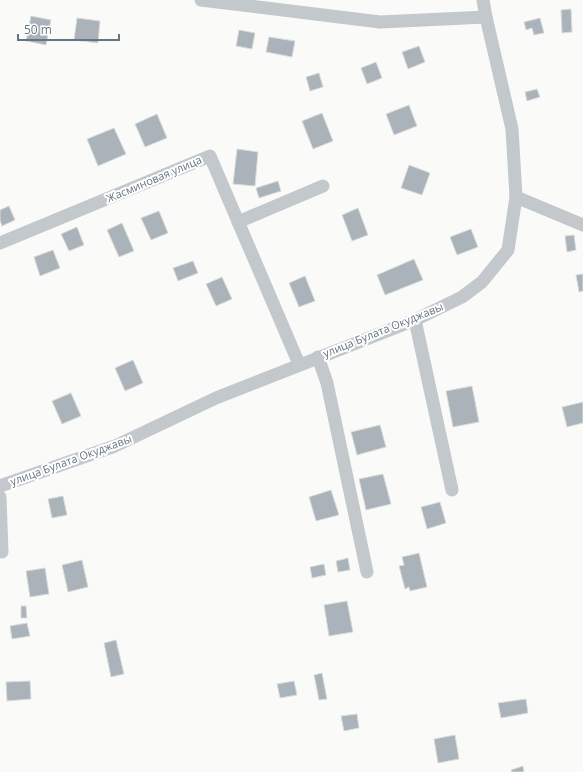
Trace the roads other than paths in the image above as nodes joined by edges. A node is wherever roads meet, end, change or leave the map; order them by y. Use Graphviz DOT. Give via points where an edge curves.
graph roads {
  1 [pos="201,0"];
  2 [pos="483,0"];
  3 [pos="486,18"];
  4 [pos="323,186"];
  5 [pos="516,197"];
  6 [pos="238,222"];
  7 [pos="583,225"];
  8 [pos="0,244"];
  9 [pos="414,320"];
  10 [pos="318,357"];
  11 [pos="299,364"];
  12 [pos="0,486"];
  13 [pos="452,490"];
  14 [pos="0,497"];
  15 [pos="2,552"];
  16 [pos="367,572"];
  1 -- 3 [label="street" via="380,22"];
  2 -- 3 [label="street, улица Булата Окуджавы"];
  3 -- 5 [label="street, улица Булата Окуджавы" via="512,129"];
  4 -- 6 [label="street"];
  5 -- 7 [label="street"];
  5 -- 9 [label="street, улица Булата Окуджавы" via="508,250 482,282 462,297"];
  6 -- 8 [label="street, Жасминовая улица" via="210,156"];
  6 -- 11 [label="street, Жасминовая улица"];
  9 -- 10 [label="street, улица Булата Окуджавы"];
  9 -- 13 [label="street"];
  10 -- 11 [label="street, улица Булата Окуджавы"];
  10 -- 16 [label="street, улица Булата Окуджавы" via="327,383"];
  11 -- 12 [label="street, улица Булата Окуджавы" via="216,398 115,446"];
  14 -- 15 [label="street"];
}
